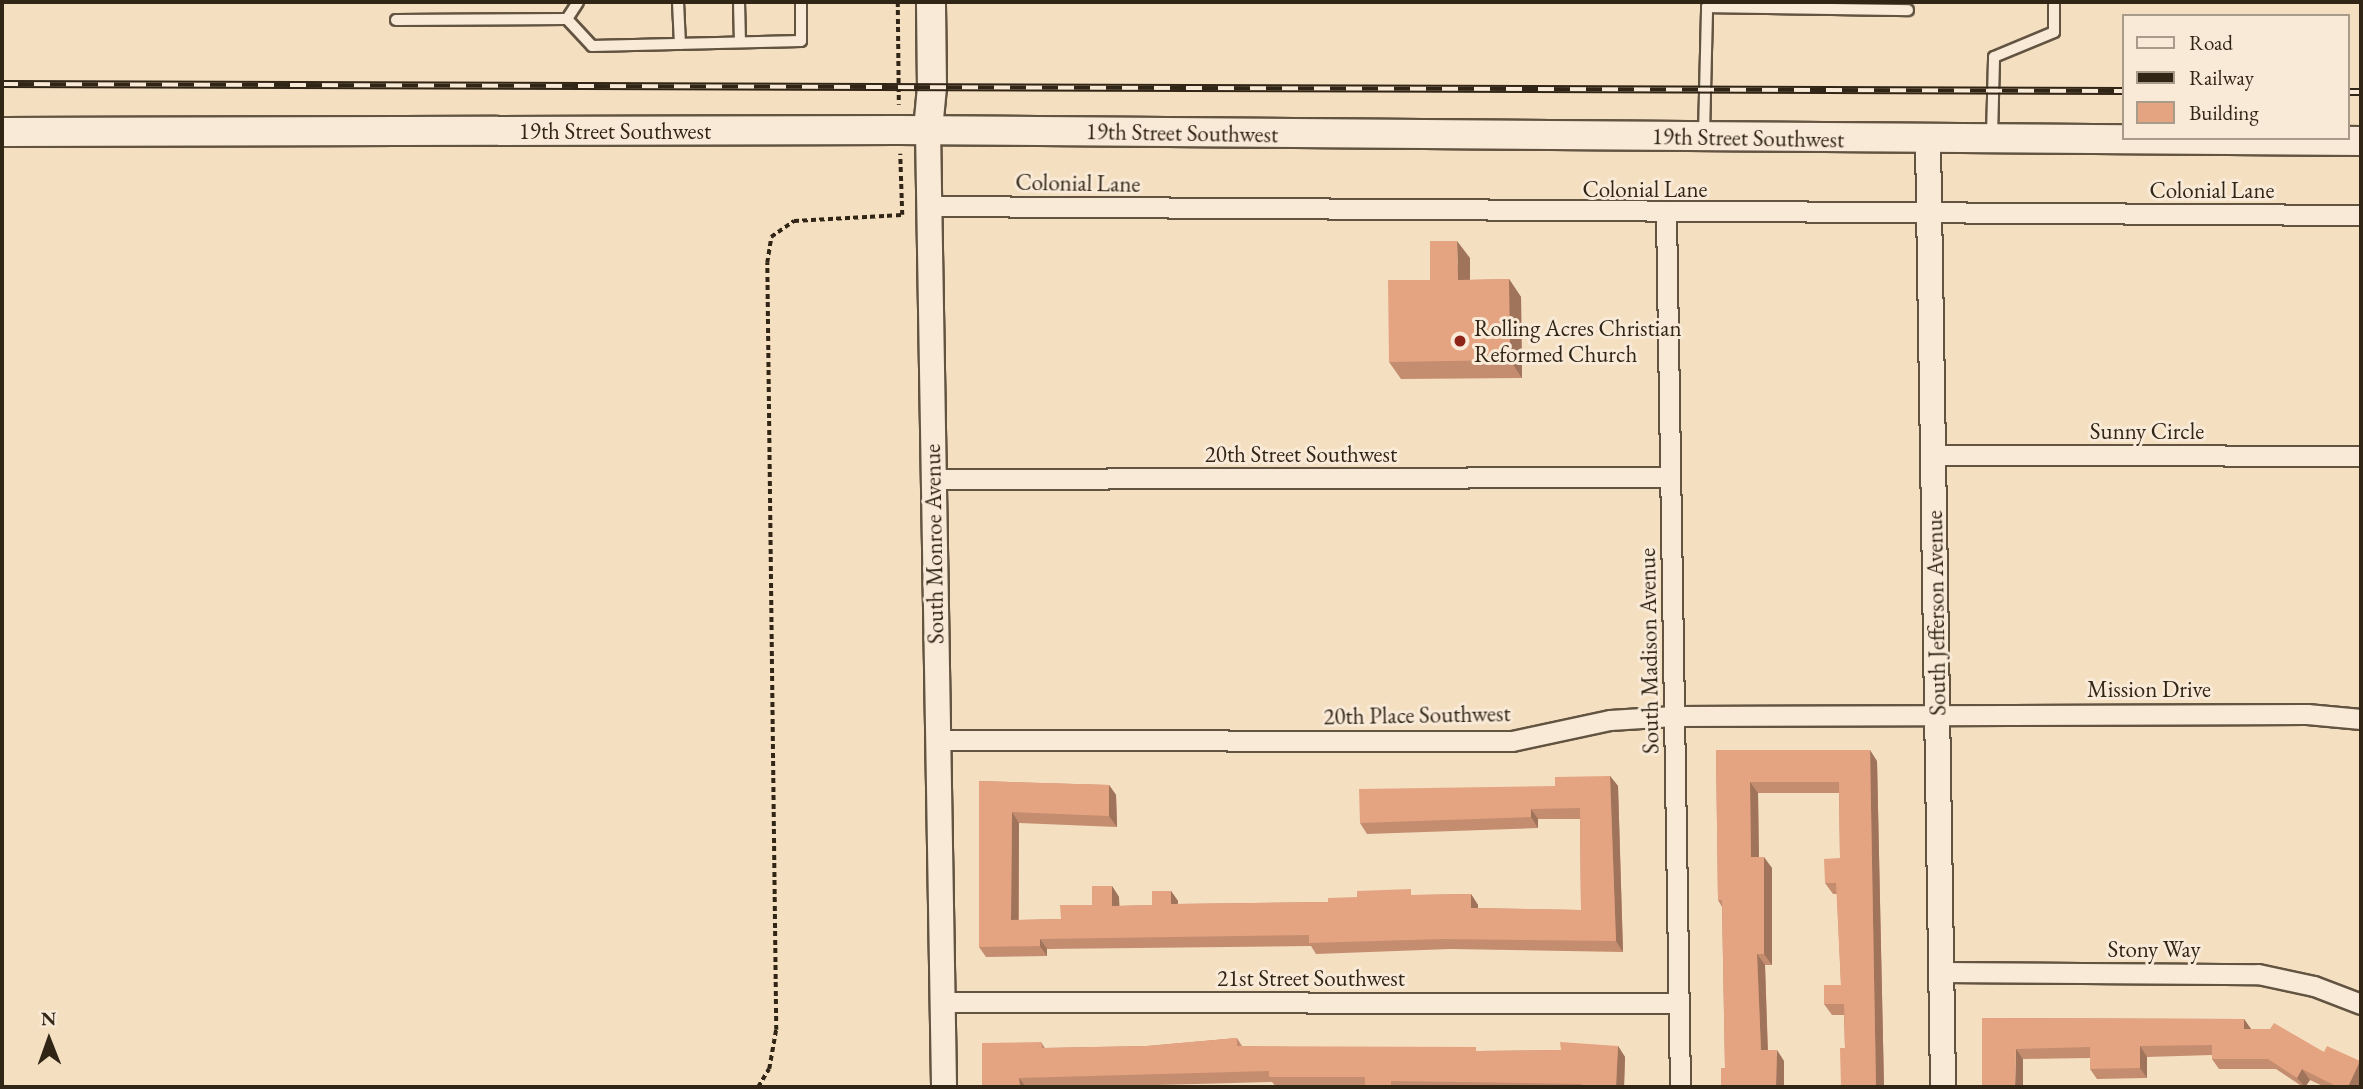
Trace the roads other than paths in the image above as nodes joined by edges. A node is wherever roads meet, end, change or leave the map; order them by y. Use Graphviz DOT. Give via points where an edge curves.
graph roads {
  1 [pos="578,2"];
  2 [pos="678,2"];
  3 [pos="739,2"];
  4 [pos="801,2"];
  5 [pos="931,2"];
  6 [pos="2054,2"];
  7 [pos="1909,10"];
  8 [pos="567,19"];
  9 [pos="396,20"];
  10 [pos="740,42"];
  11 [pos="680,44"];
  12 [pos="928,130"];
  13 [pos="2,132"];
  14 [pos="1704,137"];
  15 [pos="1928,140"];
  16 [pos="1992,140"];
  17 [pos="2361,141"];
  18 [pos="929,205"];
  19 [pos="1666,214"];
  20 [pos="1930,214"];
  21 [pos="2361,215"];
  22 [pos="1933,455"];
  23 [pos="2361,456"];
  24 [pos="1670,477"];
  25 [pos="932,479"];
  26 [pos="1937,713"];
  27 [pos="1674,716"];
  28 [pos="2361,719"];
  29 [pos="937,740"];
  30 [pos="1942,972"];
  31 [pos="942,1002"];
  32 [pos="1679,1003"];
  33 [pos="2361,1004"];
  34 [pos="944,1087"];
  35 [pos="1680,1087"];
  36 [pos="1943,1087"];
  1 -- 8 [label="lane"];
  2 -- 11 [label="lane"];
  3 -- 10 [label="lane"];
  4 -- 10 [label="lane" via="801,41"];
  5 -- 12 [label="main road, South Monroe Avenue"];
  6 -- 16 [label="lane" via="2054,32 1994,57"];
  7 -- 14 [label="lane" via="1707,7"];
  8 -- 9 [label="lane"];
  8 -- 11 [label="lane" via="592,46"];
  10 -- 11 [label="lane"];
  12 -- 13 [label="main road, 19th Street Southwest"];
  12 -- 14 [label="main road, 19th Street Southwest"];
  12 -- 18 [label="street, South Monroe Avenue"];
  14 -- 15 [label="main road, 19th Street Southwest"];
  15 -- 16 [label="main road, 19th Street Southwest"];
  15 -- 20 [label="street, South Jefferson Avenue"];
  16 -- 17 [label="main road, 19th Street Southwest"];
  18 -- 19 [label="street, Colonial Lane"];
  18 -- 25 [label="street, South Monroe Avenue"];
  19 -- 20 [label="street, Colonial Lane"];
  19 -- 24 [label="street, South Madison Avenue"];
  20 -- 21 [label="street, Colonial Lane"];
  20 -- 22 [label="street, South Jefferson Avenue"];
  22 -- 23 [label="street, Sunny Circle"];
  22 -- 26 [label="street, South Jefferson Avenue"];
  24 -- 25 [label="street, 20th Street Southwest"];
  24 -- 27 [label="street, South Madison Avenue"];
  25 -- 29 [label="street, South Monroe Avenue"];
  26 -- 27 [label="street, 20th Place Southwest"];
  26 -- 28 [label="street, Mission Drive" via="2307,714"];
  26 -- 30 [label="street, South Jefferson Avenue"];
  27 -- 29 [label="street, 20th Place Southwest" via="1610,720 1512,741"];
  27 -- 32 [label="street, South Madison Avenue"];
  29 -- 31 [label="street, South Monroe Avenue"];
  30 -- 33 [label="street, Stony Way" via="2258,974 2314,986"];
  30 -- 36 [label="street, South Jefferson Avenue"];
  31 -- 32 [label="street, 21st Street Southwest"];
  31 -- 34 [label="street, South Monroe Avenue"];
  32 -- 35 [label="street, South Madison Avenue"];
}
